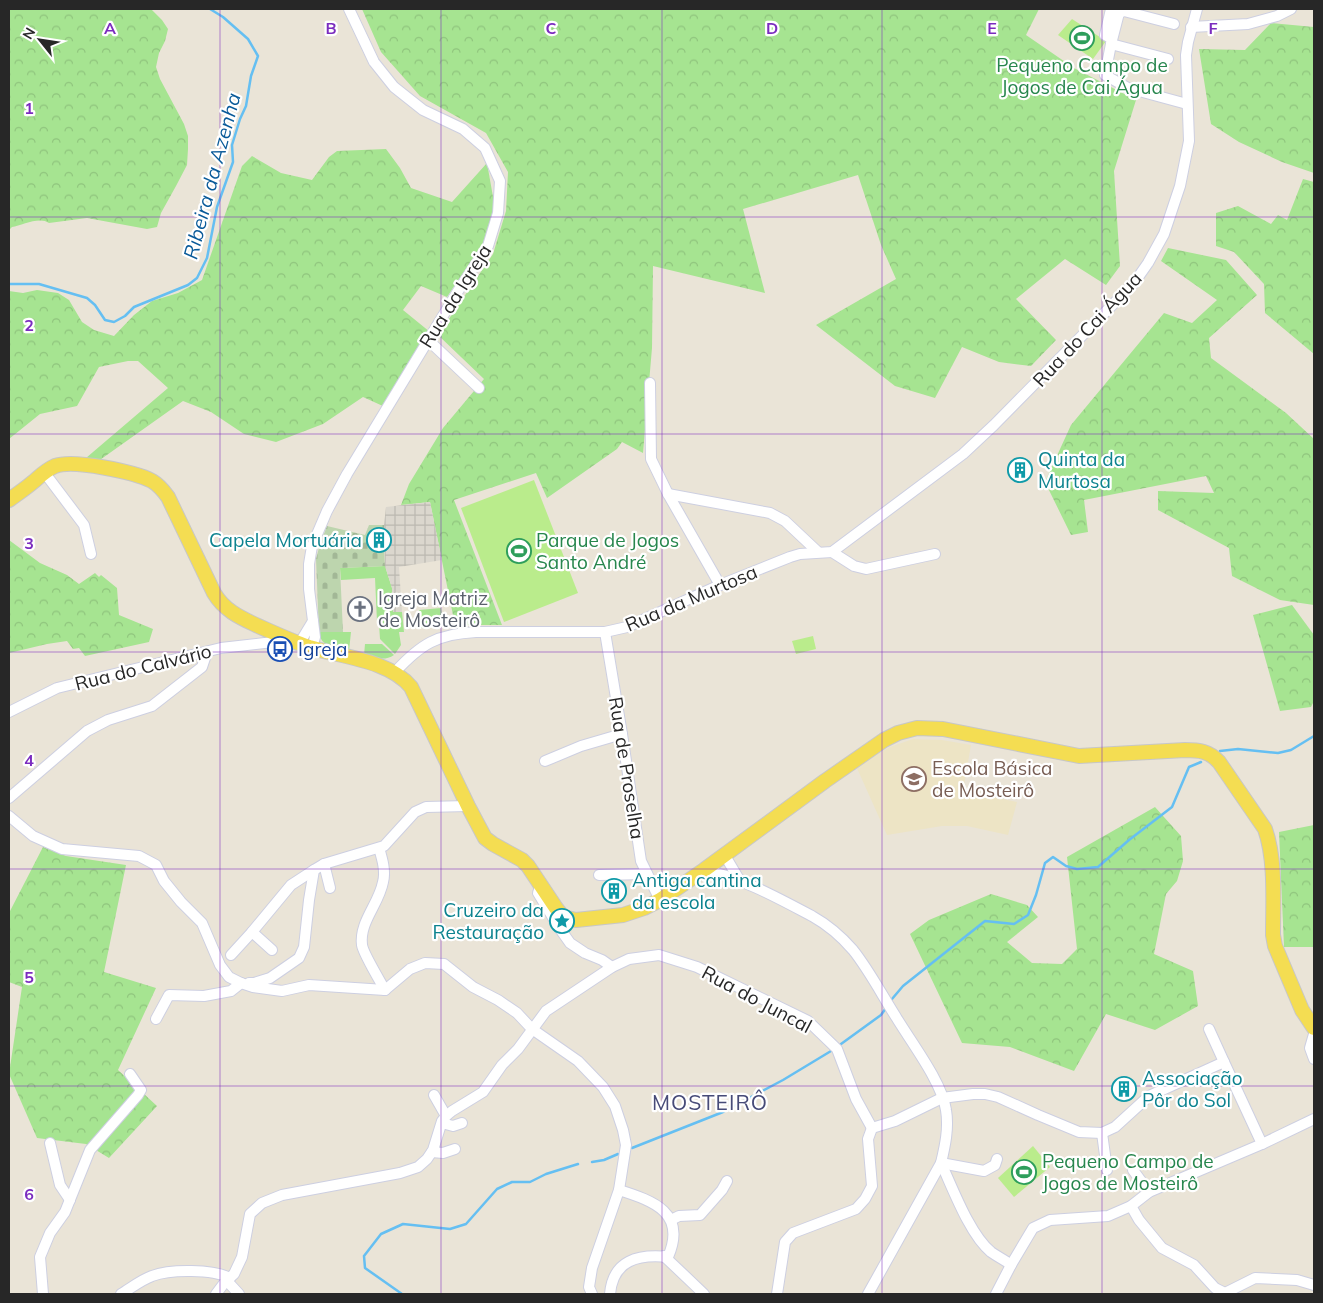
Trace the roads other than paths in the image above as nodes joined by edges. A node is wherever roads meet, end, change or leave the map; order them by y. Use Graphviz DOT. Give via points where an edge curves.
graph roads {
  1 [pos="349,9"];
  2 [pos="1111,9"];
  3 [pos="1197,9"];
  4 [pos="1291,9"];
  5 [pos="1174,24"];
  6 [pos="1191,27"];
  7 [pos="1112,42"];
  8 [pos="1168,59"];
  9 [pos="1188,104"];
  10 [pos="428,340"];
  11 [pos="650,383"];
  12 [pos="479,388"];
  13 [pos="44,472"];
  14 [pos="668,494"];
  15 [pos="9,500"];
  16 [pos="818,552"];
  17 [pos="832,552"];
  18 [pos="91,554"];
  19 [pos="935,554"];
  20 [pos="720,585"];
  21 [pos="605,632"];
  22 [pos="282,637"];
  23 [pos="305,646"];
  24 [pos="207,652"];
  25 [pos="395,672"];
  26 [pos="9,712"];
  27 [pos="622,734"];
  28 [pos="545,761"];
  29 [pos="9,798"];
  30 [pos="468,806"];
  31 [pos="9,816"];
  32 [pos="379,848"];
  33 [pos="724,854"];
  34 [pos="324,864"];
  35 [pos="314,870"];
  36 [pos="704,870"];
  37 [pos="647,874"];
  38 [pos="599,875"];
  39 [pos="740,881"];
  40 [pos="543,887"];
  41 [pos="330,888"];
  42 [pos="660,900"];
  43 [pos="252,932"];
  44 [pos="272,950"];
  45 [pos="231,955"];
  46 [pos="612,968"];
  47 [pos="241,983"];
  48 [pos="385,990"];
  49 [pos="156,1019"];
  50 [pos="1314,1028"];
  51 [pos="532,1029"];
  52 [pos="1209,1029"];
  53 [pos="1314,1034"];
  54 [pos="1314,1059"];
  55 [pos="1224,1062"];
  56 [pos="130,1074"];
  57 [pos="434,1095"];
  58 [pos="942,1098"];
  59 [pos="1314,1119"];
  60 [pos="444,1120"];
  61 [pos="462,1123"];
  62 [pos="872,1128"];
  63 [pos="1102,1133"];
  64 [pos="50,1143"];
  65 [pos="1262,1144"];
  66 [pos="455,1149"];
  67 [pos="432,1152"];
  68 [pos="997,1159"];
  69 [pos="941,1163"];
  70 [pos="1107,1170"];
  71 [pos="1133,1170"];
  72 [pos="727,1181"];
  73 [pos="619,1190"];
  74 [pos="1149,1192"];
  75 [pos="70,1200"];
  76 [pos="1131,1206"];
  77 [pos="672,1220"];
  78 [pos="664,1256"];
  79 [pos="1012,1265"];
  80 [pos="228,1279"];
  81 [pos="1314,1285"];
  82 [pos="43,1294"];
  83 [pos="121,1294"];
  84 [pos="216,1294"];
  85 [pos="240,1294"];
  86 [pos="592,1294"];
  87 [pos="610,1294"];
  88 [pos="704,1294"];
  89 [pos="776,1294"];
  90 [pos="868,1294"];
  91 [pos="996,1294"];
  1 -- 10 [label="street, Rua da Igreja" via="374,62 394,87 423,110 463,130 485,148 500,181 498,214 488,246"];
  2 -- 7 [label="street" via="1105,35"];
  3 -- 6 [label="street, Rua do Cai Água"];
  4 -- 6 [label="street" via="1248,24"];
  5 -- 7 [label="street" via="1124,11 1120,13"];
  6 -- 9 [label="street, Rua do Cai Água" via="1186,55"];
  7 -- 8 [label="street"];
  7 -- 9 [label="street" via="1105,75 1128,88"];
  9 -- 17 [label="street, Rua do Cai Água" via="1189,142 1180,186 1164,234 1134,283 963,454"];
  10 -- 12 [label="street"];
  10 -- 23 [label="street, Rua da Igreja" via="347,474 312,546 309,589 315,637"];
  11 -- 14 [label="street" via="651,459"];
  13 -- 15 [label="main road"];
  13 -- 18 [label="street" via="84,525"];
  13 -- 22 [label="main road" via="73,463 141,476 155,482 168,497 221,603 238,616"];
  14 -- 16 [label="street" via="770,513 785,521"];
  14 -- 20 [label="street"];
  16 -- 17 [label="street"];
  16 -- 20 [label="street, Rua da Murtosa" via="790,557"];
  17 -- 19 [label="street" via="854,566 866,569"];
  20 -- 21 [label="street, Rua da Murtosa" via="627,627"];
  21 -- 25 [label="street, Rua da Murtosa" via="493,632 443,636"];
  21 -- 27 [label="street, Rua de Proselha"];
  22 -- 23 [label="main road"];
  22 -- 24 [label="street, Rua do Calvário" via="273,642"];
  23 -- 25 [label="main road"];
  24 -- 26 [label="street, Rua do Calvário" via="57,688"];
  24 -- 29 [label="street" via="202,667 152,706 108,720 87,731"];
  25 -- 30 [label="main road" via="411,687"];
  27 -- 28 [label="street"];
  27 -- 37 [label="street, Rua de Proselha" via="641,861"];
  30 -- 32 [label="street" via="426,807 416,812"];
  30 -- 40 [label="main road" via="485,838 522,860"];
  31 -- 47 [label="street" via="33,836 62,849 139,856 156,865 164,881 202,923 220,965 229,977"];
  32 -- 34 [label="street"];
  32 -- 48 [label="street" via="384,882 363,928 362,946"];
  33 -- 36 [label="main road"];
  33 -- 39 [label="street"];
  33 -- 50 [label="main road" via="884,740 916,728 943,729 1079,756 1185,750 1209,753 1219,762 1265,829 1272,854 1275,946 1302,1010"];
  34 -- 35 [label="street"];
  34 -- 41 [label="street"];
  35 -- 43 [label="street" via="291,885"];
  35 -- 47 [label="street" via="304,947 299,958 270,978"];
  36 -- 39 [label="street"];
  36 -- 42 [label="main road"];
  37 -- 38 [label="street"];
  37 -- 42 [label="street, Rua de Proselha"];
  39 -- 58 [label="street" via="823,922 854,951 935,1080"];
  40 -- 42 [label="main road" via="563,917 576,920 623,915"];
  40 -- 46 [label="street" via="538,893 570,943"];
  43 -- 44 [label="street"];
  43 -- 45 [label="street"];
  46 -- 51 [label="street, Rua do Juncal" via="546,1011"];
  46 -- 62 [label="street, Rua do Juncal" via="629,959 659,955 697,967 808,1021 838,1049 856,1099"];
  47 -- 48 [label="street" via="282,991 309,986"];
  47 -- 49 [label="street" via="231,991 204,996 169,995"];
  48 -- 51 [label="street" via="410,969 425,963 444,964 473,987 517,1013"];
  51 -- 60 [label="street, Rua do Juncal" via="483,1092 452,1111"];
  51 -- 73 [label="street" via="578,1061 603,1087 615,1106 626,1145"];
  52 -- 55 [label="street"];
  53 -- 54 [label="street" via="1310,1048"];
  55 -- 63 [label="street" via="1149,1096 1115,1127"];
  55 -- 65 [label="street"];
  56 -- 75 [label="street" via="141,1090 90,1150"];
  57 -- 60 [label="street"];
  58 -- 62 [label="street" via="895,1121"];
  58 -- 63 [label="street" via="985,1094 1079,1132"];
  58 -- 69 [label="street" via="947,1126"];
  59 -- 65 [label="street"];
  60 -- 61 [label="street" via="453,1126"];
  60 -- 67 [label="street"];
  62 -- 89 [label="street" via="868,1139 872,1186 865,1199 856,1209 793,1233 786,1242"];
  63 -- 70 [label="street"];
  64 -- 75 [label="street" via="60,1185"];
  65 -- 74 [label="street"];
  66 -- 67 [label="street"];
  67 -- 80 [label="street" via="418,1167 400,1173 282,1195 262,1203 250,1214 242,1257"];
  68 -- 69 [label="street" via="995,1165 984,1171"];
  69 -- 79 [label="street" via="979,1239 991,1252"];
  69 -- 90 [label="street"];
  71 -- 74 [label="street"];
  72 -- 77 [label="street" via="700,1214"];
  73 -- 77 [label="street" via="654,1203"];
  73 -- 86 [label="street" via="592,1268 589,1287"];
  74 -- 76 [label="street"];
  75 -- 82 [label="street" via="40,1257"];
  76 -- 79 [label="street" via="1108,1216 1050,1220 1041,1224 1033,1228"];
  76 -- 81 [label="street" via="1162,1248 1194,1265 1215,1288 1225,1293 1255,1278 1296,1280"];
  77 -- 78 [label="street" via="672,1249 668,1257"];
  78 -- 87 [label="street" via="644,1257 625,1263 615,1273"];
  78 -- 88 [label="street"];
  79 -- 91 [label="street"];
  80 -- 83 [label="street" via="222,1274 168,1272 151,1276"];
  80 -- 84 [label="street"];
  80 -- 85 [label="street"];
}
